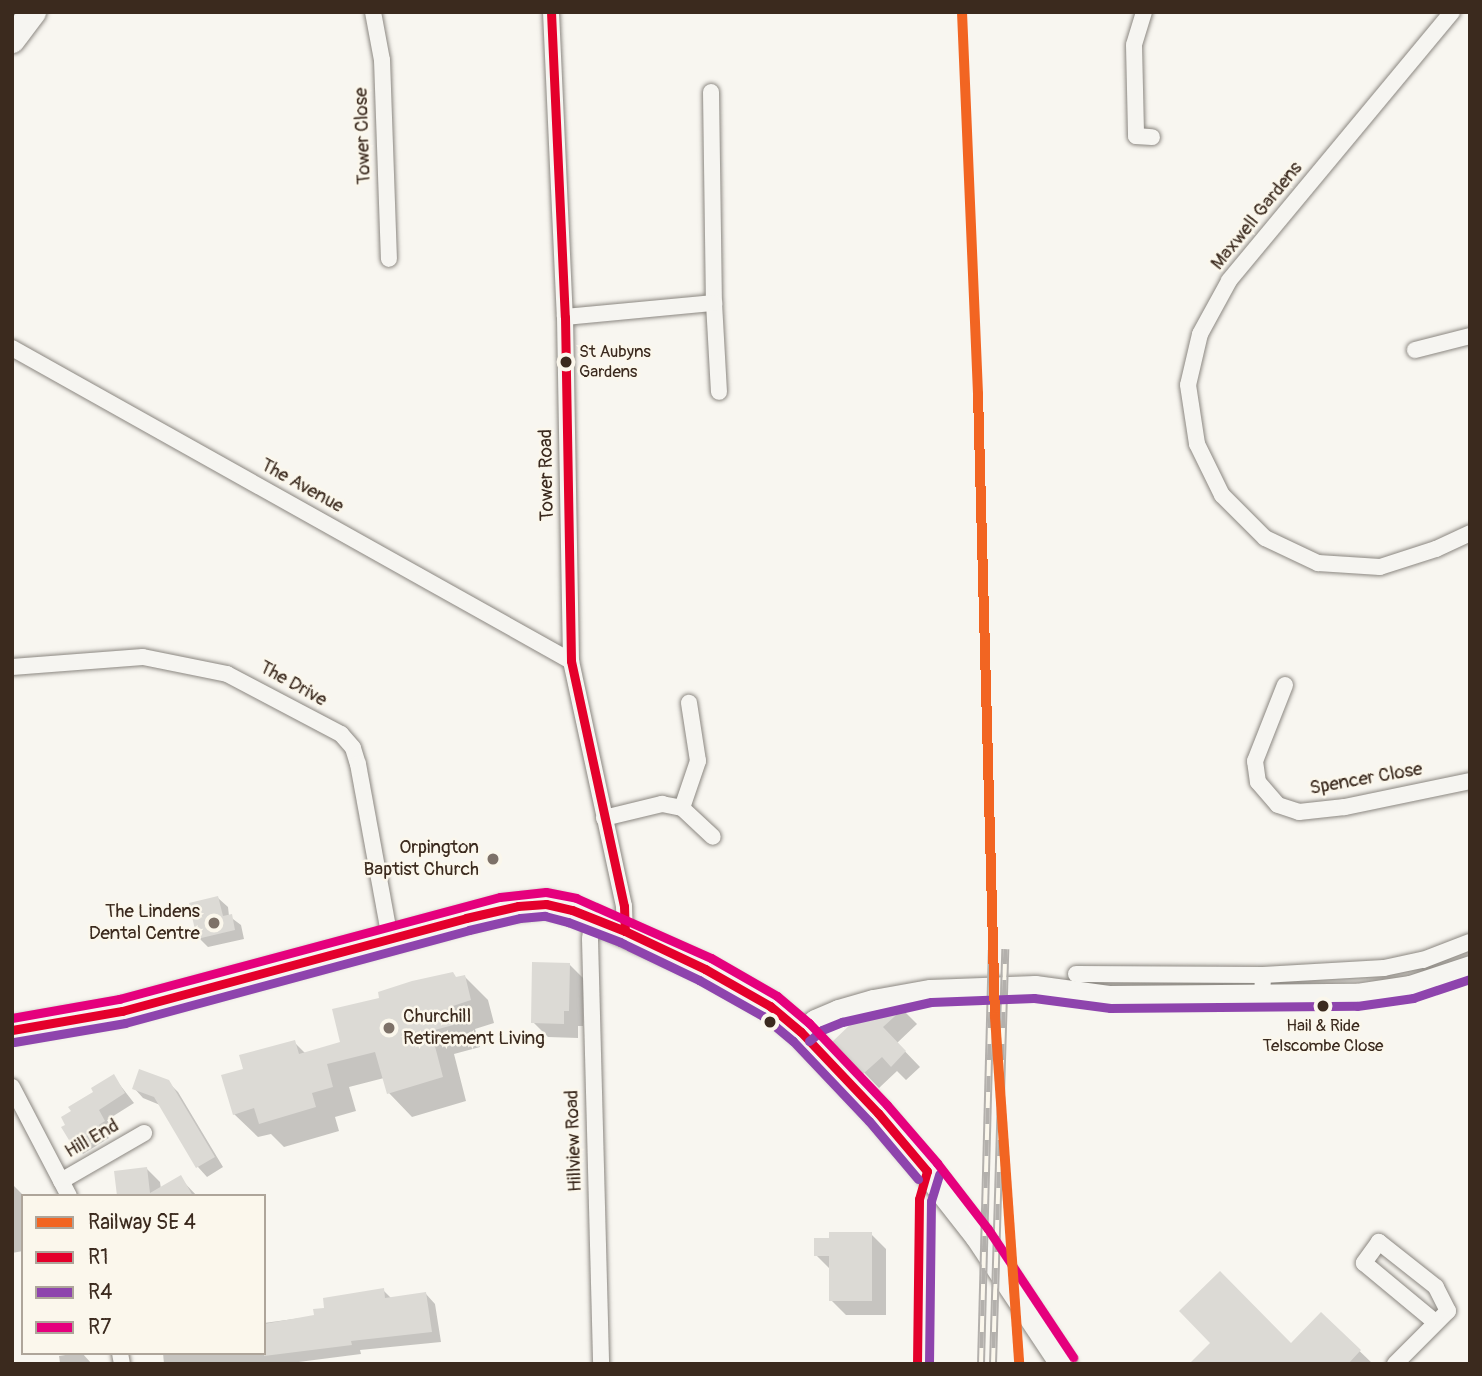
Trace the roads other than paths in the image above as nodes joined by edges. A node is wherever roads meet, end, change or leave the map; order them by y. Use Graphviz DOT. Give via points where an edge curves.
graph roads {
  1 [pos="33,12"];
  2 [pos="373,12"];
  3 [pos="551,12"];
  4 [pos="1144,12"];
  5 [pos="1452,12"];
  6 [pos="12,40"];
  7 [pos="711,92"];
  8 [pos="1152,138"];
  9 [pos="389,259"];
  10 [pos="714,303"];
  11 [pos="565,317"];
  12 [pos="1470,336"];
  13 [pos="12,348"];
  14 [pos="1415,350"];
  15 [pos="719,392"];
  16 [pos="1470,533"];
  17 [pos="571,661"];
  18 [pos="12,667"];
  19 [pos="1284,685"];
  20 [pos="689,703"];
  21 [pos="1470,781"];
  22 [pos="682,808"];
  23 [pos="604,818"];
  24 [pos="713,837"];
  25 [pos="592,918"];
  26 [pos="625,931"];
  27 [pos="390,939"];
  28 [pos="1470,942"];
  29 [pos="1470,966"];
  30 [pos="1076,974"];
  31 [pos="1262,985"];
  32 [pos="12,1030"];
  33 [pos="801,1031"];
  34 [pos="12,1087"];
  35 [pos="144,1133"];
  36 [pos="65,1189"];
  37 [pos="1435,1322"];
  38 [pos="601,1364"];
  39 [pos="1063,1364"];
  40 [pos="1395,1364"];
  1 -- 6 [label="main road"];
  2 -- 9 [label="street, Tower Close" via="382,60"];
  3 -- 11 [label="street, Tower Road"];
  4 -- 8 [label="street" via="1135,45 1136,136"];
  5 -- 16 [label="street, Maxwell Gardens" via="1229,281 1200,334 1188,385 1197,443 1222,495 1265,538 1318,563 1380,567"];
  7 -- 10 [label="street"];
  10 -- 11 [label="street"];
  10 -- 15 [label="street"];
  11 -- 17 [label="street, Tower Road"];
  12 -- 14 [label="street"];
  13 -- 17 [label="street, The Avenue"];
  17 -- 23 [label="street, Tower Road"];
  18 -- 27 [label="street, The Drive" via="143,657 215,671 245,681 341,734 358,764"];
  19 -- 21 [label="street, Spencer Close" via="1255,761 1258,782 1278,805 1299,812 1345,807"];
  20 -- 22 [label="street" via="698,761"];
  22 -- 23 [label="street" via="662,804"];
  22 -- 24 [label="street"];
  23 -- 26 [label="street, Tower Road" via="624,906"];
  25 -- 26 [label="main road"];
  25 -- 27 [label="main road" via="546,904 519,906"];
  25 -- 38 [label="street, Hillview Road"];
  26 -- 33 [label="main road" via="744,991"];
  27 -- 32 [label="main road" via="122,1011"];
  28 -- 31 [label="street" via="1423,960"];
  29 -- 31 [label="street" via="1410,986 1374,992"];
  30 -- 31 [label="street"];
  31 -- 33 [label="street" via="1110,996 1035,986 930,990 838,1010"];
  33 -- 39 [label="main road" via="878,1113 978,1236"];
  34 -- 36 [label="street"];
  35 -- 36 [label="street, Hill End"];
  37 -- 37 [label="street" via="1448,1311 1436,1287 1379,1242 1364,1263"];
  37 -- 40 [label="street"];
}
